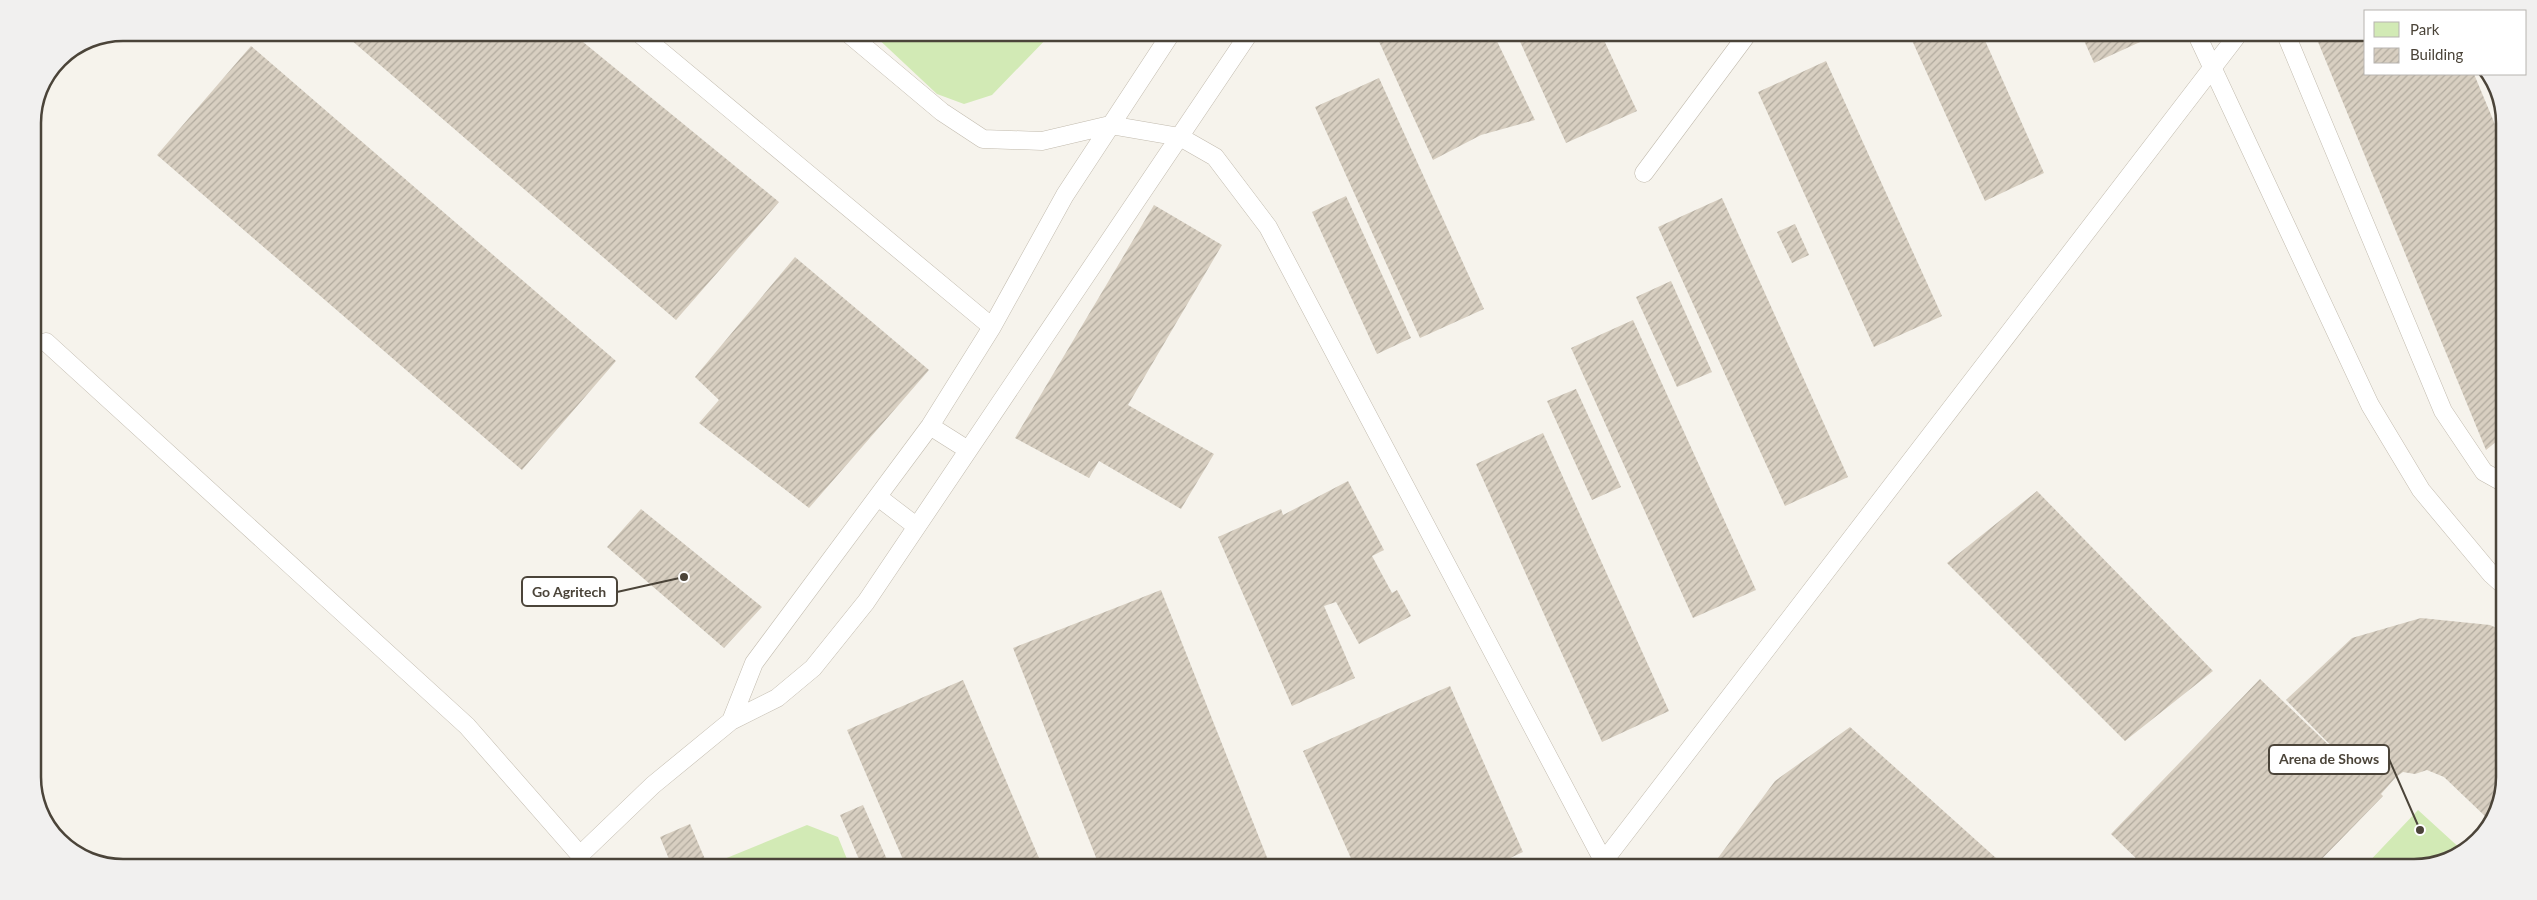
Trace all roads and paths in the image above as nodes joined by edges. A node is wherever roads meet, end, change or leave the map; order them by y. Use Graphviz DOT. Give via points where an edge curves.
graph roads {
  1 [pos="648,41"];
  2 [pos="857,41"];
  3 [pos="1166,41"];
  4 [pos="1244,41"];
  5 [pos="1742,41"];
  6 [pos="2200,41"];
  7 [pos="2233,41"];
  8 [pos="2288,41"];
  9 [pos="2212,68"];
  10 [pos="1110,125"];
  11 [pos="1180,137"];
  12 [pos="1644,173"];
  13 [pos="992,327"];
  14 [pos="46,342"];
  15 [pos="930,426"];
  16 [pos="968,450"];
  17 [pos="2496,479"];
  18 [pos="878,497"];
  19 [pos="916,526"];
  20 [pos="2496,578"];
  21 [pos="731,721"];
  22 [pos="582,859"];
  23 [pos="1600,859"];
  24 [pos="1608,859"];
  1 -- 13 [label="lane"];
  2 -- 10 [label="lane" via="942,112 983,139 1042,141"];
  3 -- 10 [label="lane"];
  4 -- 11 [label="lane"];
  5 -- 12 [label="lane"];
  6 -- 9 [label="lane"];
  7 -- 9 [label="lane"];
  8 -- 17 [label="lane" via="2442,411 2484,472"];
  9 -- 20 [label="lane" via="2370,405 2421,490"];
  9 -- 24 [label="lane"];
  10 -- 11 [label="lane"];
  10 -- 13 [label="lane" via="1065,195"];
  11 -- 16 [label="lane"];
  11 -- 23 [label="lane" via="1215,157 1268,227"];
  13 -- 15 [label="lane"];
  14 -- 22 [label="lane" via="467,726"];
  15 -- 16 [label="lane"];
  15 -- 18 [label="lane"];
  16 -- 19 [label="lane"];
  18 -- 19 [label="lane"];
  18 -- 21 [label="lane" via="754,663"];
  19 -- 21 [label="lane" via="866,602 813,668 777,698"];
  21 -- 22 [label="lane" via="653,786"];
}
